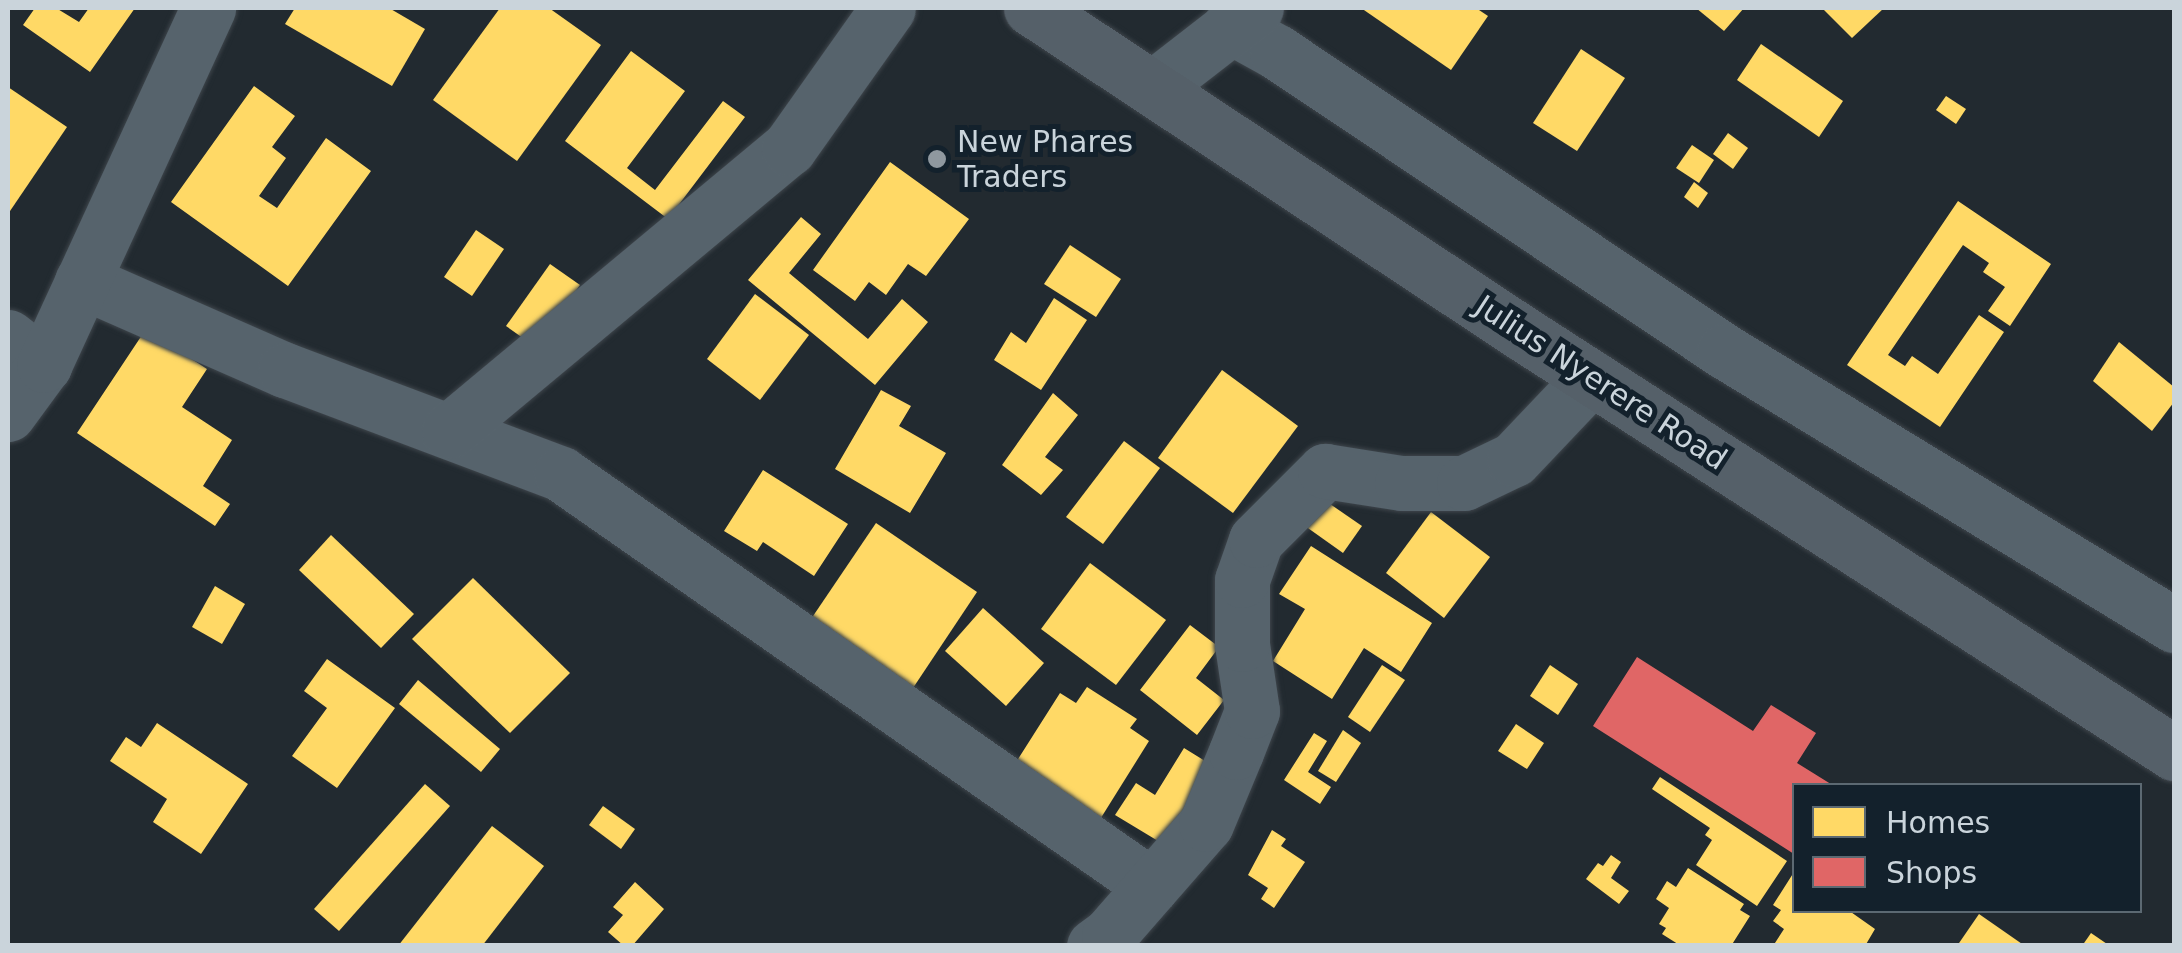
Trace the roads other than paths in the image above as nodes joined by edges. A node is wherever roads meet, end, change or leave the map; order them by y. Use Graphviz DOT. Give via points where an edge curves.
graph roads {
  1 [pos="208,8"];
  2 [pos="888,8"];
  3 [pos="1031,8"];
  4 [pos="1243,17"];
  5 [pos="1154,88"];
  6 [pos="82,281"];
  7 [pos="26,351"];
  8 [pos="1591,378"];
  9 [pos="8,414"];
  10 [pos="449,432"];
  11 [pos="2174,625"];
  12 [pos="2174,754"];
  13 [pos="1152,886"];
  14 [pos="1094,946"];
  1 -- 6 [label="street"];
  2 -- 10 [label="street" via="789,148"];
  3 -- 5 [label="highway, Julius Nyerere Road"];
  4 -- 5 [label="street"];
  4 -- 11 [label="street" via="1277,52 1724,351"];
  5 -- 8 [label="highway, Julius Nyerere Road"];
  6 -- 7 [label="street"];
  6 -- 10 [label="street"];
  7 -- 9 [label="street"];
  8 -- 12 [label="highway, Julius Nyerere Road"];
  8 -- 13 [label="street" via="1514,459 1464,483 1402,483 1325,471 1256,540 1242,580 1252,712 1206,824"];
  10 -- 13 [label="street" via="561,474"];
  13 -- 14 [label="street"];
}
